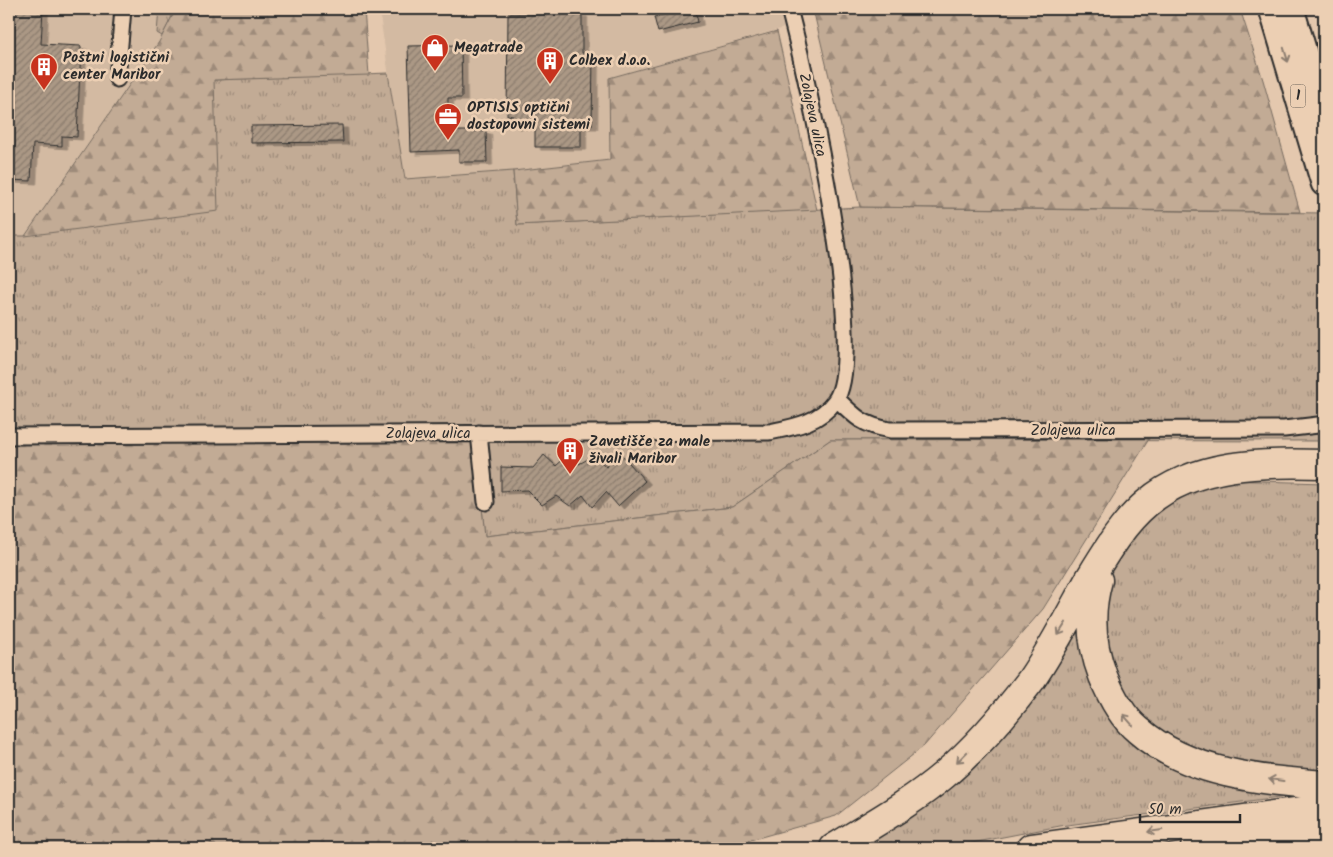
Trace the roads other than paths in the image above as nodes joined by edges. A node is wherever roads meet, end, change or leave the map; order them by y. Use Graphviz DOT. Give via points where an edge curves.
graph roads {
  1 [pos="123,9"];
  2 [pos="789,9"];
  3 [pos="1272,9"];
  4 [pos="1291,9"];
  5 [pos="117,79"];
  6 [pos="1324,119"];
  7 [pos="1324,183"];
  8 [pos="837,399"];
  9 [pos="1318,425"];
  10 [pos="479,433"];
  11 [pos="9,436"];
  12 [pos="1320,462"];
  13 [pos="486,502"];
  14 [pos="1105,557"];
  15 [pos="1324,785"];
  16 [pos="1324,808"];
  17 [pos="1324,832"];
  18 [pos="834,848"];
  19 [pos="1031,848"];
  20 [pos="1195,848"];
  1 -- 5 [label="street"];
  2 -- 8 [label="street, Zolajeva ulica" via="830,207 845,314 847,356"];
  3 -- 7 [label="main road, 1, one-way"];
  4 -- 6 [label="main road, 1"];
  8 -- 9 [label="street, Zolajeva ulica" via="869,426 890,430 1284,429"];
  8 -- 10 [label="street, Zolajeva ulica" via="807,424 769,432"];
  10 -- 11 [label="street, Zolajeva ulica"];
  10 -- 13 [label="street"];
  12 -- 14 [label="highway" via="1249,465 1192,477 1148,502 1119,533"];
  15 -- 14 [label="highway, one-way" via="1232,773 1189,761 1137,730 1111,694 1093,642 1092,609"];
  14 -- 18 [label="highway, one-way" via="1031,679 992,727 944,775"];
  16 -- 19 [label="highway, one-way"];
  17 -- 20 [label="highway"];
}
